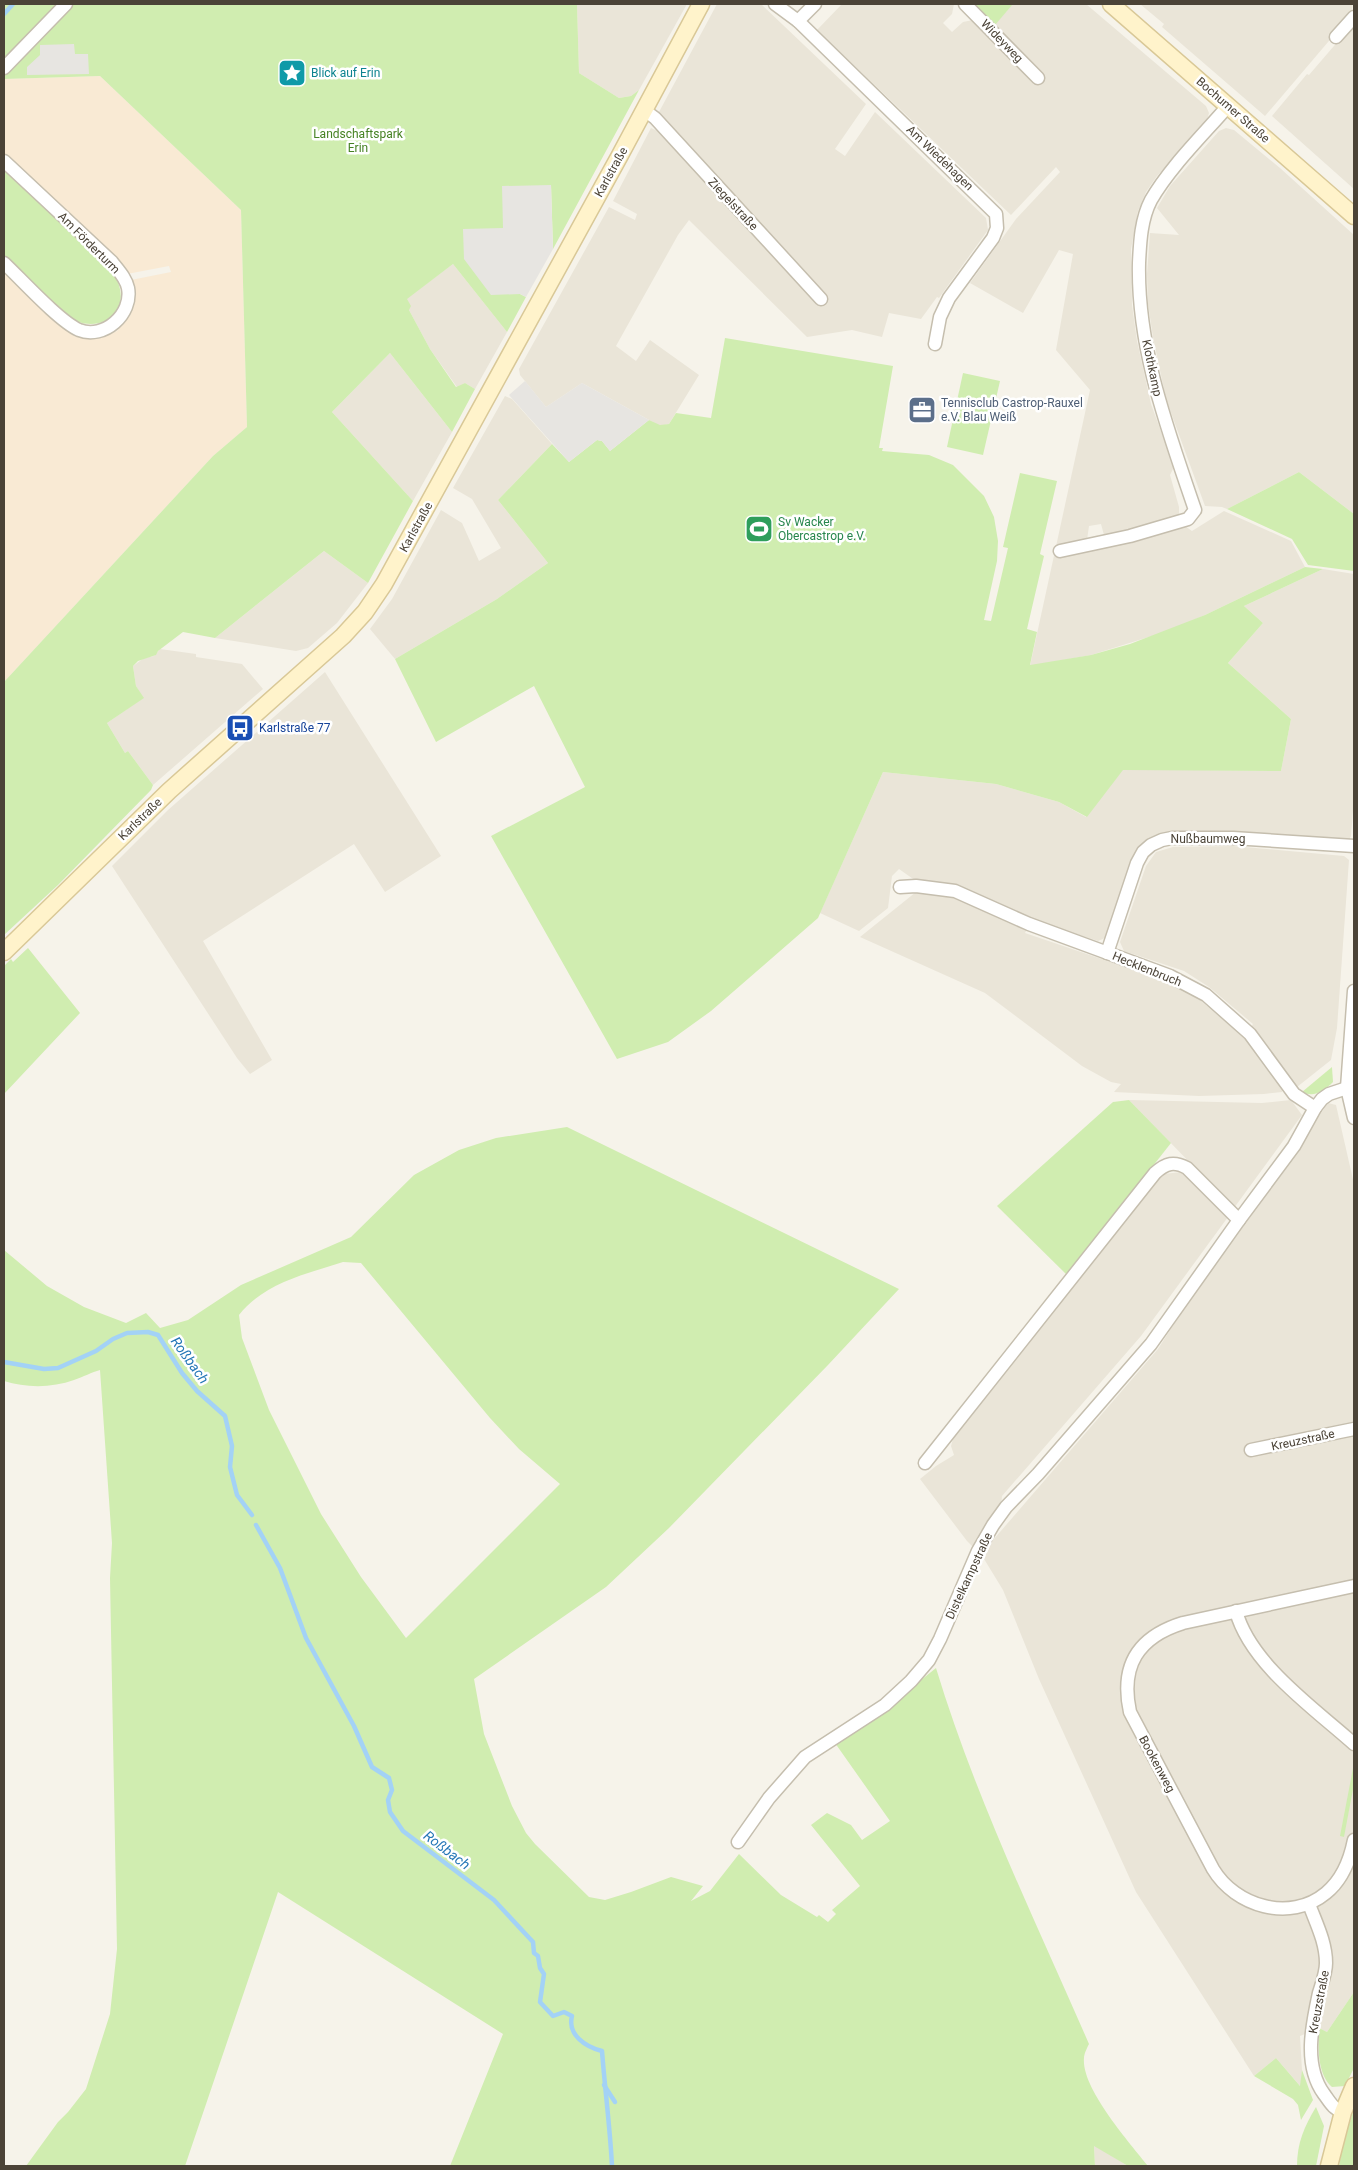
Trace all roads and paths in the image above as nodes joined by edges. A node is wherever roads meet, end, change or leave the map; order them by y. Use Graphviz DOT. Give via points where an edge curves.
graph roads {
  1 [pos="66,4"];
  2 [pos="701,4"];
  3 [pos="775,4"];
  4 [pos="814,4"];
  5 [pos="965,4"];
  6 [pos="1111,4"];
  7 [pos="1354,17"];
  8 [pos="798,21"];
  9 [pos="1336,37"];
  10 [pos="4,68"];
  11 [pos="1038,78"];
  12 [pos="1228,106"];
  13 [pos="644,110"];
  14 [pos="4,161"];
  15 [pos="1354,216"];
  16 [pos="4,263"];
  17 [pos="820,299"];
  18 [pos="935,344"];
  19 [pos="1060,551"];
  20 [pos="1354,846"];
  21 [pos="900,887"];
  22 [pos="4,952"];
  23 [pos="1107,952"];
  24 [pos="1354,991"];
  25 [pos="1354,999"];
  26 [pos="1347,1088"];
  27 [pos="1315,1108"];
  28 [pos="1354,1118"];
  29 [pos="1239,1220"];
  30 [pos="1354,1429"];
  31 [pos="1252,1450"];
  32 [pos="925,1463"];
  33 [pos="1354,1586"];
  34 [pos="1236,1611"];
  35 [pos="1354,1744"];
  36 [pos="1354,1840"];
  37 [pos="738,1842"];
  38 [pos="1309,1904"];
  39 [pos="1354,2086"];
  40 [pos="1343,2112"];
  41 [pos="1329,2166"];
  1 -- 10 [label="street"];
  2 -- 13 [label="main road, Karlstraße"];
  3 -- 8 [label="street, Am Wiedehagen"];
  4 -- 8 [label="street"];
  5 -- 11 [label="street, Wideyweg"];
  6 -- 12 [label="main road, Bochumer Straße"];
  7 -- 9 [label="street"];
  8 -- 18 [label="street, Am Wiedehagen" via="996,214 997,228 993,238 949,298 940,317"];
  12 -- 15 [label="main road, Bochumer Straße"];
  12 -- 19 [label="street, Klothkamp" via="1151,200 1140,250 1142,319 1151,370 1195,510 1188,519"];
  13 -- 17 [label="street, Ziegelstraße" via="655,118"];
  13 -- 22 [label="main road, Karlstraße" via="389,576 365,612 343,636 169,791"];
  14 -- 16 [label="street, Am Förderturm" via="112,262 128,288 124,313 116,322 97,332 79,330"];
  20 -- 23 [label="street, Nußbaumweg" via="1233,838 1162,840 1143,852 1137,863"];
  21 -- 23 [label="street, Hecklenbruch" via="955,891 1029,924"];
  23 -- 27 [label="street, Hecklenbruch" via="1170,976 1206,995 1250,1034 1294,1094"];
  24 -- 25 [label="street"];
  25 -- 26 [label="street"];
  26 -- 27 [label="street" via="1329,1094"];
  26 -- 28 [label="street"];
  27 -- 29 [label="street, Distelkampstraße" via="1294,1146"];
  29 -- 32 [label="street" via="1187,1168 1170,1163 1162,1166"];
  29 -- 37 [label="street, Distelkampstraße" via="1151,1344 993,1525 929,1660 885,1705 805,1757 769,1798"];
  30 -- 31 [label="street, Kreuzstraße"];
  33 -- 34 [label="street, Bookenweg"];
  34 -- 35 [label="street" via="1243,1630 1264,1664"];
  34 -- 38 [label="street, Bookenweg" via="1171,1626 1149,1639 1141,1647 1128,1673 1126,1694 1130,1712 1220,1881 1238,1896 1260,1906 1287,1908"];
  36 -- 38 [label="street" via="1347,1865 1336,1883 1326,1894"];
  38 -- 40 [label="street, Kreuzstraße" via="1326,1953 1312,2028 1314,2072 1334,2108"];
  39 -- 40 [label="main road"];
  40 -- 41 [label="main road"];
}
